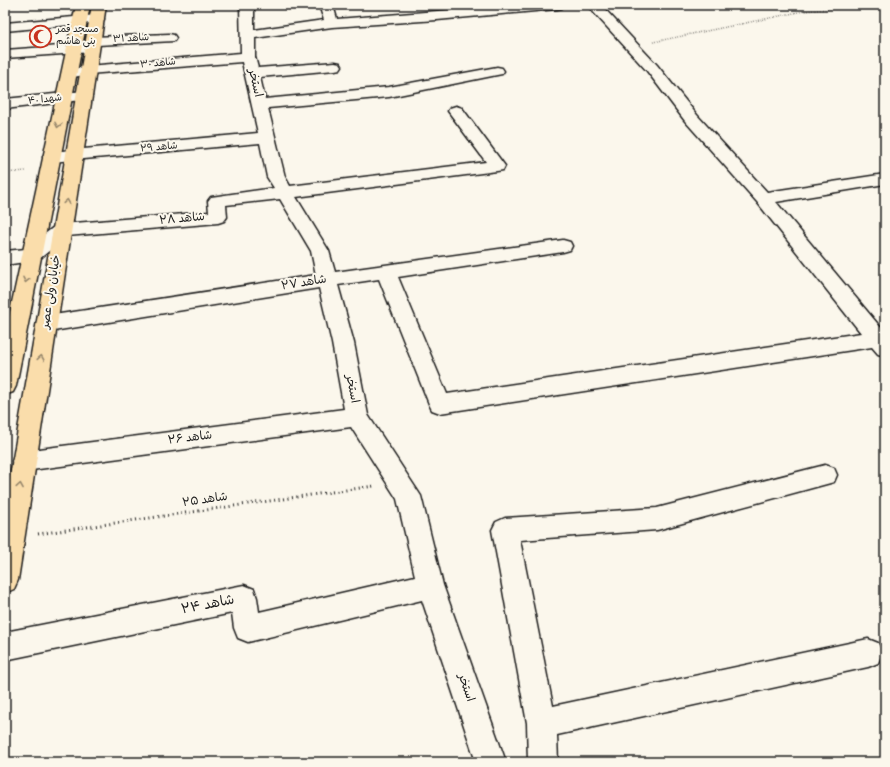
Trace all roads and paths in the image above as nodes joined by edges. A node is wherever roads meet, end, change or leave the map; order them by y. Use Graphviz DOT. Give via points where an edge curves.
graph roads {
  1 [pos="247,5"];
  2 [pos="326,5"];
  3 [pos="557,5"];
  4 [pos="594,5"];
  5 [pos="883,5"];
  6 [pos="90,12"];
  7 [pos="332,23"];
  8 [pos="5,27"];
  9 [pos="248,35"];
  10 [pos="169,38"];
  11 [pos="86,46"];
  12 [pos="632,46"];
  13 [pos="5,54"];
  14 [pos="250,65"];
  15 [pos="335,66"];
  16 [pos="88,70"];
  17 [pos="497,71"];
  18 [pos="69,74"];
  19 [pos="84,96"];
  20 [pos="63,99"];
  21 [pos="5,104"];
  22 [pos="259,104"];
  23 [pos="456,111"];
  24 [pos="267,137"];
  25 [pos="74,156"];
  26 [pos="51,157"];
  27 [pos="885,179"];
  28 [pos="285,192"];
  29 [pos="763,198"];
  30 [pos="62,230"];
  31 [pos="562,246"];
  32 [pos="31,255"];
  33 [pos="5,258"];
  34 [pos="386,272"];
  35 [pos="327,280"];
  36 [pos="46,324"];
  37 [pos="882,341"];
  38 [pos="7,365"];
  39 [pos="5,386"];
  40 [pos="357,417"];
  41 [pos="24,461"];
  42 [pos="825,475"];
  43 [pos="400,482"];
  44 [pos="12,538"];
  45 [pos="5,580"];
  46 [pos="430,585"];
  47 [pos="5,646"];
  48 [pos="868,653"];
  49 [pos="542,723"];
  50 [pos="491,762"];
  51 [pos="543,762"];
  1 -- 9 [label="street, استخر"];
  2 -- 7 [label="street"];
  3 -- 7 [label="street"];
  4 -- 12 [label="street"];
  5 -- 12 [label="path" via="804,11"];
  6 -- 8 [label="street"];
  6 -- 11 [label="main road, خیابان ولی عصر"];
  7 -- 9 [label="street"];
  9 -- 14 [label="street, استخر"];
  10 -- 11 [label="street, شاهد ۳۱"];
  11 -- 13 [label="street, شاهد ۳۱"];
  11 -- 16 [label="main road, خیابان ولی عصر"];
  11 -- 18 [label="main road, خیابان ولی عصر"];
  12 -- 29 [label="street" via="691,118"];
  14 -- 15 [label="street, شاهد ۳۰"];
  14 -- 16 [label="street, شاهد ۳۰"];
  14 -- 22 [label="street, استخر"];
  16 -- 18 [label="street, شاهد ۳۰"];
  16 -- 19 [label="main road, خیابان ولی عصر"];
  17 -- 22 [label="street" via="389,92"];
  18 -- 20 [label="main road, خیابان ولی عصر"];
  19 -- 20 [label="street, شهدا ۴۰"];
  19 -- 25 [label="main road, خیابان ولی عصر"];
  20 -- 21 [label="street, شهدا ۴۰"];
  20 -- 26 [label="main road, خیابان ولی عصر, one-way"];
  22 -- 24 [label="street, استخر"];
  23 -- 28 [label="street" via="497,166"];
  24 -- 25 [label="street, شاهد ۲۹"];
  24 -- 28 [label="street, استخر" via="276,177"];
  25 -- 26 [label="street, شاهد ۲۹"];
  30 -- 25 [label="main road, خیابان ولی عصر, one-way"];
  26 -- 32 [label="main road, خیابان ولی عصر"];
  27 -- 29 [label="street"];
  28 -- 30 [label="street, شاهد ۲۸" via="217,201 218,217"];
  28 -- 35 [label="street, استخر" via="320,251"];
  29 -- 37 [label="street"];
  30 -- 32 [label="street"];
  30 -- 36 [label="main road, خیابان ولی عصر"];
  31 -- 34 [label="street, شاهد ۲۷"];
  32 -- 33 [label="street"];
  32 -- 38 [label="main road, خیابان ولی عصر, one-way"];
  34 -- 35 [label="street, شاهد ۲۷"];
  34 -- 37 [label="street" via="440,404"];
  35 -- 36 [label="street, شاهد ۲۷"];
  35 -- 40 [label="street, استخر" via="343,343"];
  41 -- 36 [label="main road, خیابان ولی عصر, one-way"];
  38 -- 39 [label="main road, خیابان ولی عصر"];
  40 -- 41 [label="street, شاهد ۲۶"];
  40 -- 43 [label="street, استخر"];
  44 -- 41 [label="main road, خیابان ولی عصر, one-way"];
  42 -- 49 [label="street" via="657,519 505,530"];
  43 -- 44 [label="path, شاهد ۲۵"];
  43 -- 46 [label="street, استخر" via="409,496"];
  44 -- 45 [label="main road, خیابان ولی عصر"];
  46 -- 47 [label="street, شاهد ۲۴" via="248,628 244,598"];
  46 -- 50 [label="street, استخر"];
  48 -- 49 [label="street"];
  49 -- 51 [label="street"];
}
